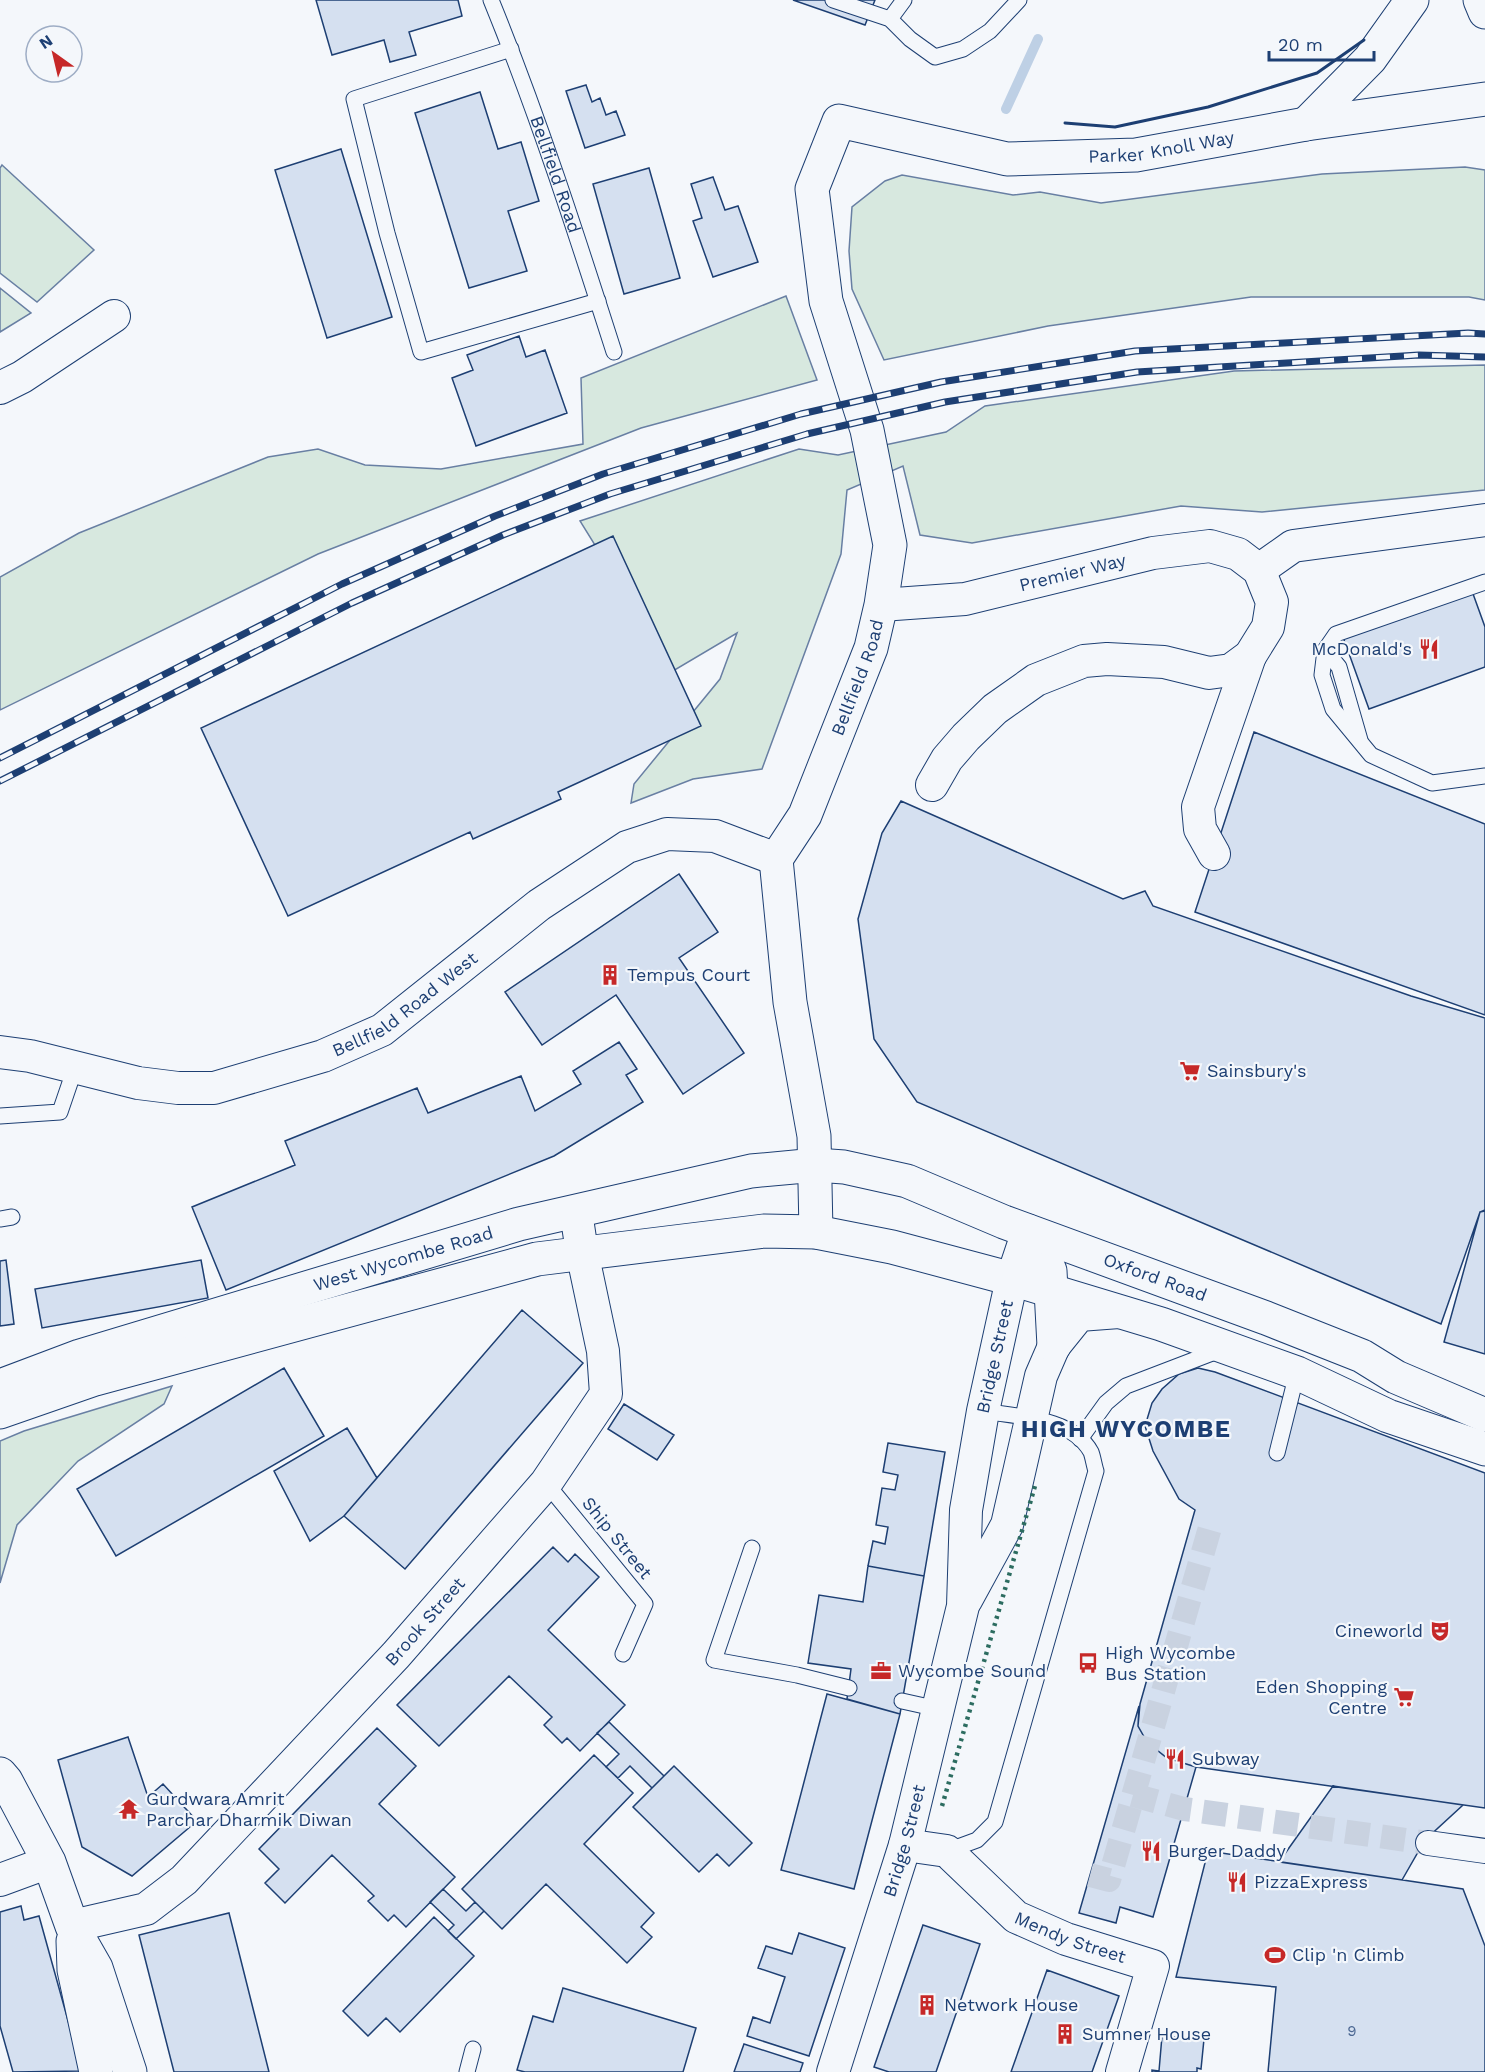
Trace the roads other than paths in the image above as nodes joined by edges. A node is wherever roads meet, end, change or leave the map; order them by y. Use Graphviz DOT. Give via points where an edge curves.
graph roads {
  1 [pos="491,0"];
  2 [pos="833,0"];
  3 [pos="904,0"];
  4 [pos="1019,0"];
  5 [pos="1412,0"];
  6 [pos="1480,0"];
  7 [pos="1485,12"];
  8 [pos="890,19"];
  9 [pos="511,49"];
  10 [pos="1485,99"];
  11 [pos="838,121"];
  12 [pos="1306,124"];
  13 [pos="598,301"];
  14 [pos="114,316"];
  15 [pos="614,352"];
  16 [pos="0,387"];
  17 [pos="1485,520"];
  18 [pos="1259,570"];
  19 [pos="1485,582"];
  20 [pos="881,605"];
  21 [pos="1250,656"];
  22 [pos="1485,776"];
  23 [pos="932,785"];
  24 [pos="1214,854"];
  25 [pos="776,859"];
  26 [pos="0,1052"];
  27 [pos="75,1068"];
  28 [pos="0,1116"];
  29 [pos="816,1165"];
  30 [pos="576,1212"];
  31 [pos="1028,1231"];
  32 [pos="816,1232"];
  33 [pos="582,1252"];
  34 [pos="1012,1279"];
  35 [pos="1050,1291"];
  36 [pos="1119,1312"];
  37 [pos="1054,1346"];
  38 [pos="1225,1348"];
  39 [pos="1297,1372"];
  40 [pos="0,1386"];
  41 [pos="982,1411"];
  42 [pos="0,1412"];
  43 [pos="1485,1415"];
  44 [pos="1032,1419"];
  45 [pos="1080,1439"];
  46 [pos="1485,1449"];
  47 [pos="1277,1453"];
  48 [pos="546,1483"];
  49 [pos="752,1548"];
  50 [pos="963,1606"];
  51 [pos="623,1654"];
  52 [pos="849,1688"];
  53 [pos="902,1701"];
  54 [pos="938,1709"];
  55 [pos="2,1769"];
  56 [pos="1428,1843"];
  57 [pos="905,1845"];
  58 [pos="947,1851"];
  59 [pos="1485,1851"];
  60 [pos="49,1862"];
  61 [pos="0,1880"];
  62 [pos="72,1926"];
  63 [pos="473,2049"];
  64 [pos="96,2072"];
  65 [pos="130,2072"];
  66 [pos="467,2072"];
  67 [pos="833,2072"];
  68 [pos="1122,2072"];
  1 -- 9 [label="lane, Bellfield Road"];
  2 -- 8 [label="lane"];
  3 -- 8 [label="lane"];
  4 -- 8 [label="lane" via="990,31 963,49 935,57"];
  5 -- 12 [label="main road" via="1370,59"];
  6 -- 7 [label="main road"];
  9 -- 13 [label="lane, Bellfield Road"];
  9 -- 13 [label="lane" via="354,99 421,352"];
  10 -- 12 [label="main road, Parker Knoll Way"];
  11 -- 12 [label="main road, Parker Knoll Way" via="1007,159 1136,156"];
  11 -- 20 [label="main road, Bellfield Road" via="812,189 826,301 867,430 890,545"];
  13 -- 15 [label="lane, Bellfield Road"];
  14 -- 16 [label="street" via="22,377"];
  17 -- 18 [label="street" via="1293,546"];
  18 -- 20 [label="street, Premier Way" via="1238,554 1210,546 1153,553 965,599"];
  18 -- 21 [label="street" via="1272,602 1268,627"];
  19 -- 22 [label="lane" via="1336,634 1325,651 1322,675 1333,710 1371,755 1432,783"];
  20 -- 25 [label="main road, Bellfield Road" via="871,648 805,815"];
  21 -- 23 [label="street" via="1231,670 1209,673 1164,662 1107,658 1059,670 1036,680 995,709 947,759"];
  21 -- 24 [label="street" via="1198,807 1200,830"];
  25 -- 27 [label="street, Bellfield Road West" via="715,836 667,834 627,847 539,906 382,1030 323,1056 273,1072 214,1088 178,1088"];
  25 -- 29 [label="main road" via="790,1002"];
  26 -- 27 [label="street, Bellfield Road West"];
  27 -- 28 [label="lane" via="60,1112"];
  29 -- 30 [label="main road, West Wycombe Road" via="751,1171"];
  29 -- 31 [label="main road, Oxford Road" via="907,1181"];
  29 -- 32 [label="main road"];
  30 -- 33 [label="street, Brook Street"];
  30 -- 40 [label="main road, West Wycombe Road" via="519,1224 80,1356"];
  31 -- 34 [label="street, Bridge Street"];
  31 -- 35 [label="main road, Bridge Street" via="1039,1243 1050,1271"];
  31 -- 43 [label="main road, Oxford Road" via="1362,1356 1396,1377"];
  32 -- 33 [label="main road, West Wycombe Road" via="764,1231"];
  32 -- 34 [label="main road" via="892,1247"];
  33 -- 42 [label="main road, West Wycombe Road" via="537,1259 95,1379"];
  33 -- 48 [label="street, Brook Street" via="603,1351 606,1394"];
  34 -- 35 [label="main road"];
  34 -- 41 [label="street, Bridge Street"];
  35 -- 36 [label="main road"];
  35 -- 37 [label="main road, Bridge Street"];
  36 -- 37 [label="street, Bridge Street" via="1079,1316"];
  36 -- 38 [label="main road"];
  37 -- 44 [label="street, Bridge Street" via="1041,1376"];
  38 -- 39 [label="main road"];
  38 -- 45 [label="lane" via="1126,1386 1106,1403"];
  39 -- 46 [label="main road" via="1388,1416"];
  39 -- 47 [label="lane"];
  41 -- 44 [label="lane"];
  41 -- 50 [label="street, Bridge Street" via="966,1510"];
  44 -- 45 [label="lane" via="1053,1422"];
  44 -- 50 [label="street, Bridge Street" via="1007,1525"];
  45 -- 58 [label="lane" via="1091,1452 1096,1471 997,1814 976,1840"];
  48 -- 51 [label="lane, Ship Street" via="645,1604"];
  48 -- 62 [label="street, Brook Street" via="396,1654 184,1880 146,1909"];
  49 -- 52 [label="lane" via="714,1660"];
  50 -- 54 [label="street, Bridge Street"];
  53 -- 54 [label="lane"];
  54 -- 57 [label="street, Bridge Street"];
  55 -- 60 [label="main road"];
  56 -- 59 [label="street"];
  57 -- 58 [label="street"];
  57 -- 67 [label="street, Bridge Street"];
  58 -- 68 [label="street, Mendy Street" via="1016,1917 1066,1940 1153,1966"];
  60 -- 61 [label="street"];
  60 -- 62 [label="main road"];
  62 -- 64 [label="main road" via="74,1970"];
  62 -- 65 [label="main road" via="96,1968"];
  63 -- 66 [label="lane"];
}
